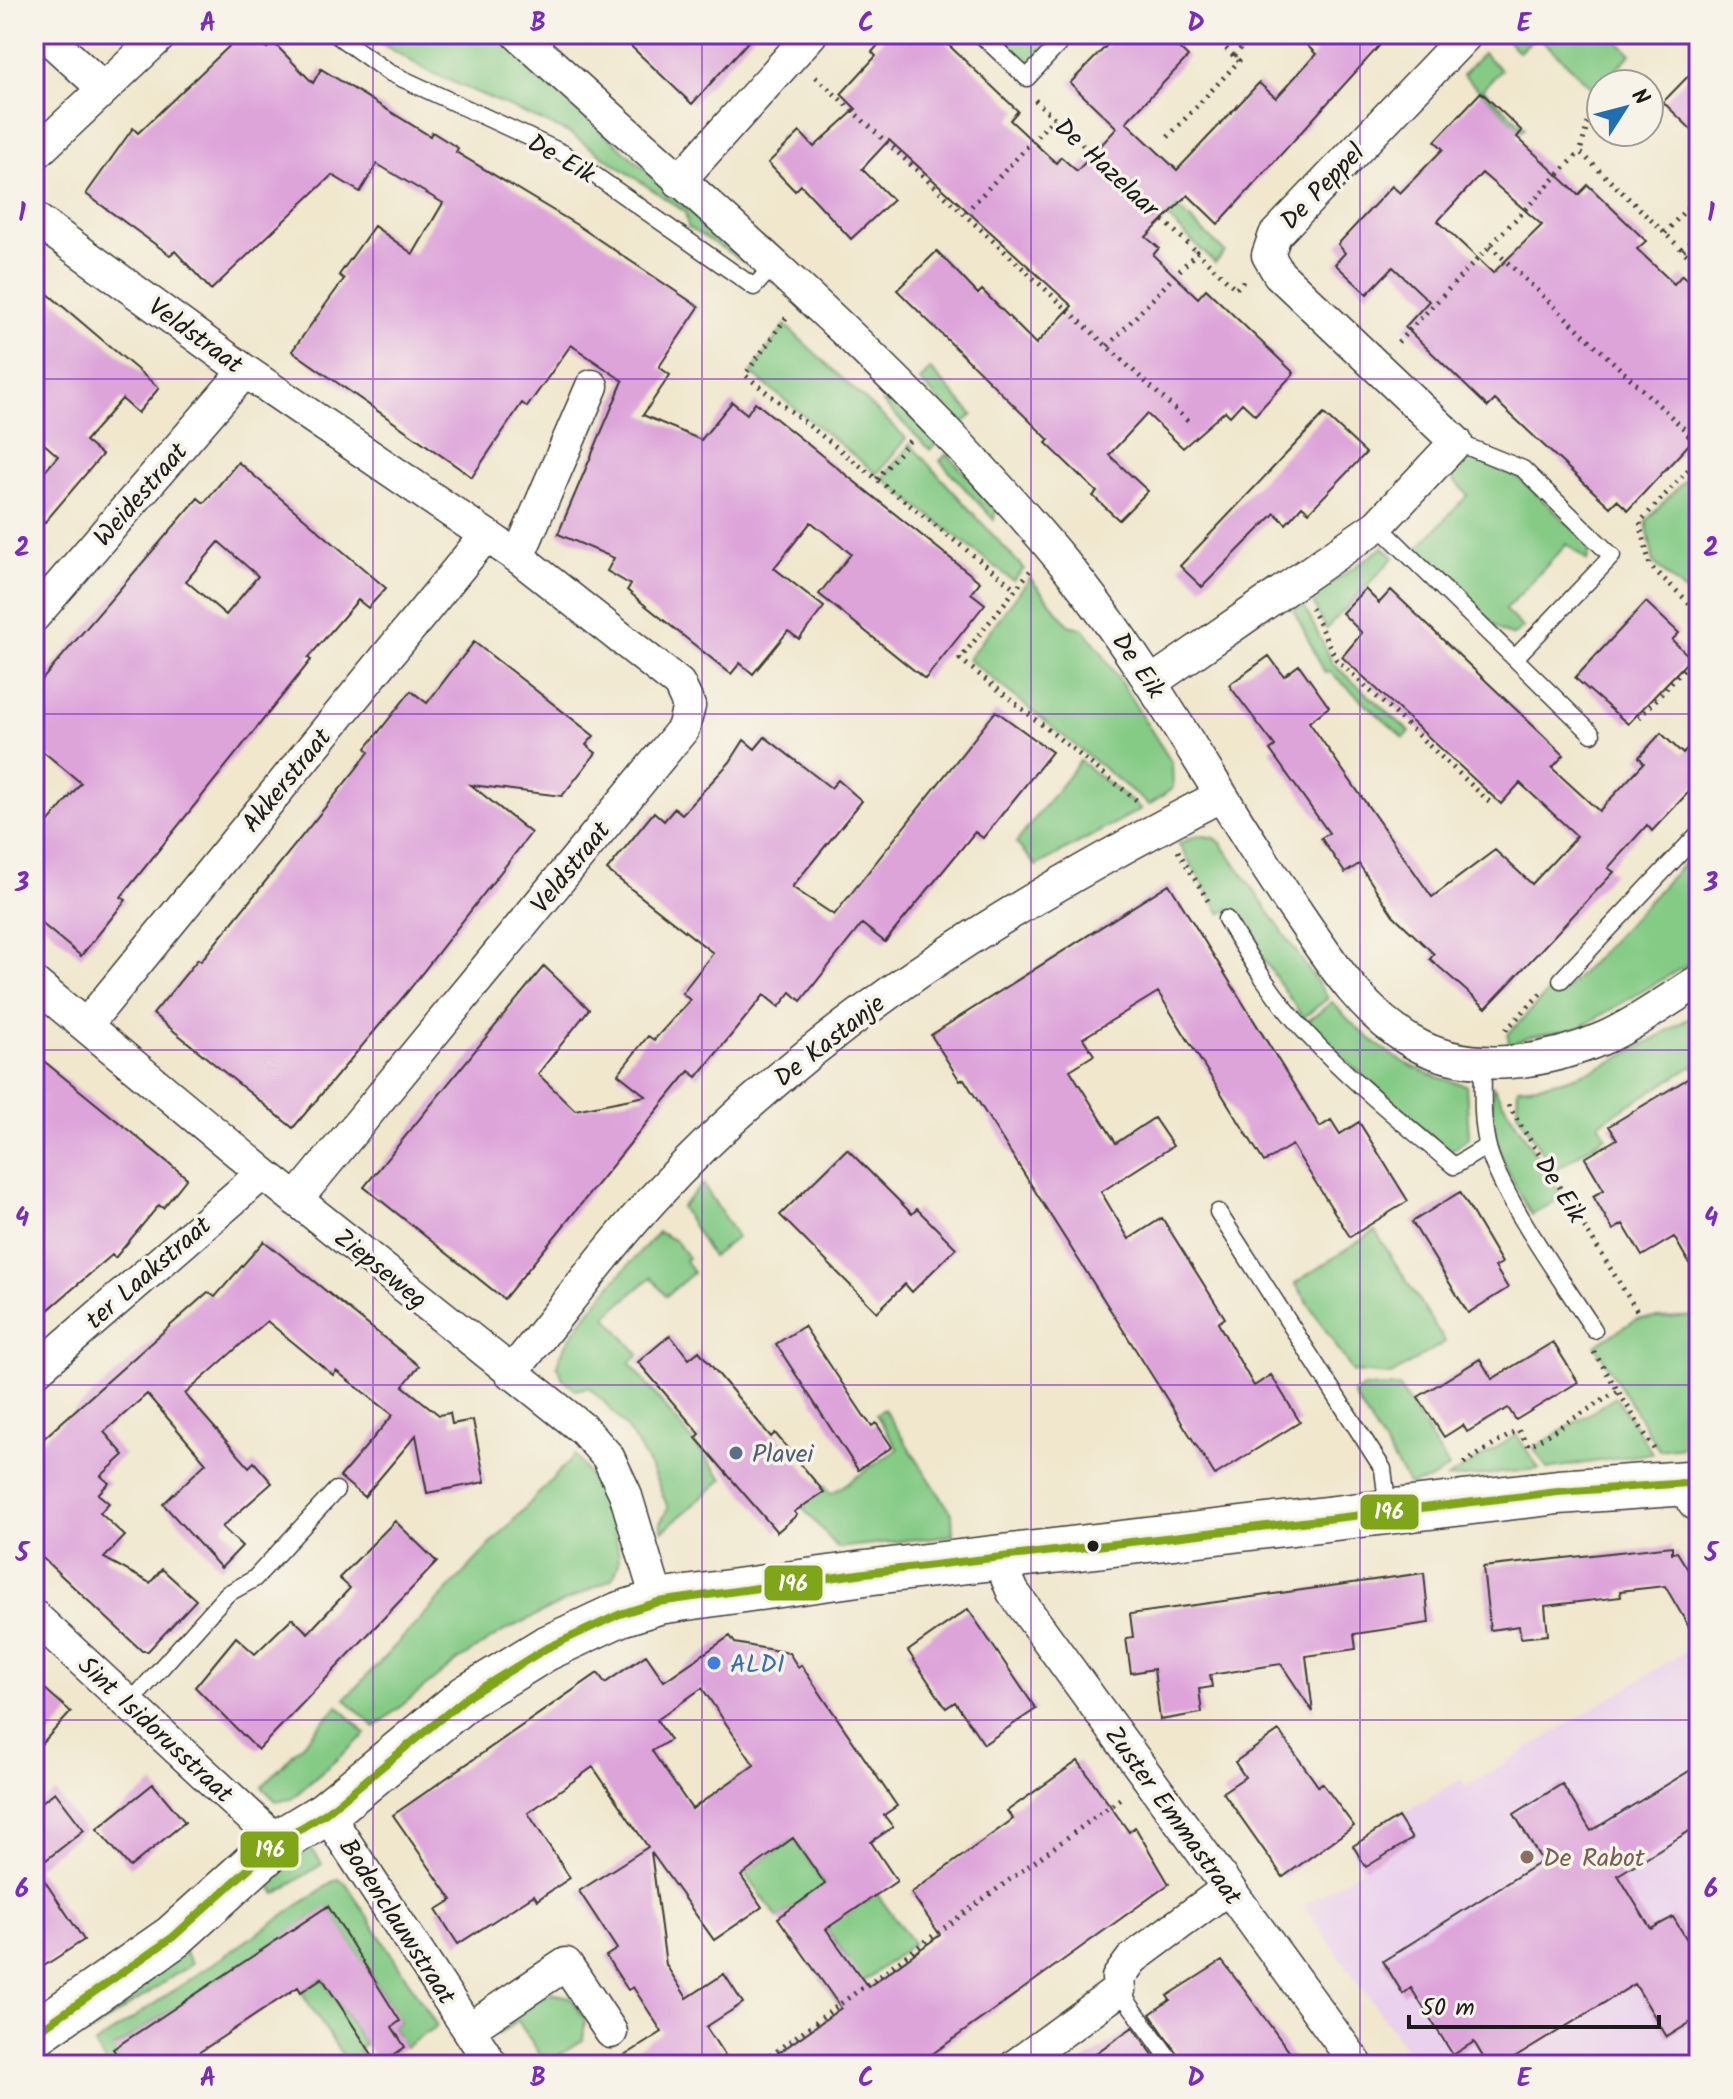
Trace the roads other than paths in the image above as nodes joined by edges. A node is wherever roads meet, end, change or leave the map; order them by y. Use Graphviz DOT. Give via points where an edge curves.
graph roads {
  1 [pos="44,34"];
  2 [pos="162,34"];
  3 [pos="335,34"];
  4 [pos="518,34"];
  5 [pos="811,34"];
  6 [pos="980,34"];
  7 [pos="1068,34"];
  8 [pos="1467,34"];
  9 [pos="103,88"];
  10 [pos="34,155"];
  11 [pos="679,181"];
  12 [pos="34,218"];
  13 [pos="772,267"];
  14 [pos="245,371"];
  15 [pos="592,386"];
  16 [pos="1456,442"];
  17 [pos="1378,525"];
  18 [pos="486,535"];
  19 [pos="518,557"];
  20 [pos="34,616"];
  21 [pos="1515,658"];
  22 [pos="1152,682"];
  23 [pos="1592,734"];
  24 [pos="1220,796"];
  25 [pos="1699,833"];
  26 [pos="1226,919"];
  27 [pos="1561,980"];
  28 [pos="1699,981"];
  29 [pos="34,983"];
  30 [pos="86,1025"];
  31 [pos="1483,1063"];
  32 [pos="1487,1146"];
  33 [pos="263,1173"];
  34 [pos="296,1200"];
  35 [pos="1218,1212"];
  36 [pos="1594,1330"];
  37 [pos="34,1372"];
  38 [pos="511,1373"];
  39 [pos="1690,1487"];
  40 [pos="336,1490"];
  41 [pos="1388,1511"];
  42 [pos="1008,1558"];
  43 [pos="658,1602"];
  44 [pos="34,1616"];
  45 [pos="129,1704"];
  46 [pos="326,1813"];
  47 [pos="278,1842"];
  48 [pos="1228,1888"];
  49 [pos="1119,1990"];
  50 [pos="469,2029"];
  51 [pos="611,2032"];
  52 [pos="34,2034"];
  53 [pos="492,2065"];
  54 [pos="1016,2065"];
  55 [pos="1174,2065"];
  56 [pos="1357,2065"];
  1 -- 9 [label="street"];
  2 -- 9 [label="street"];
  3 -- 13 [label="lane, De Eik" via="388,72 563,153 754,287"];
  4 -- 11 [label="street, De Eik"];
  5 -- 11 [label="street"];
  6 -- 7 [label="lane" via="1027,78"];
  8 -- 16 [label="street, De Peppel" via="1275,235 1268,255 1279,274"];
  9 -- 10 [label="street"];
  11 -- 13 [label="street, De Eik"];
  12 -- 14 [label="street, Veldstraat"];
  13 -- 22 [label="street, De Eik" via="953,437 1064,563"];
  14 -- 18 [label="street, Veldstraat"];
  14 -- 20 [label="street, Weidestraat"];
  15 -- 19 [label="street"];
  16 -- 17 [label="street"];
  16 -- 21 [label="lane, De Peppel" via="1523,469 1612,556"];
  17 -- 21 [label="lane"];
  17 -- 22 [label="street"];
  18 -- 19 [label="street, Veldstraat"];
  18 -- 30 [label="street, Akkerstraat"];
  19 -- 34 [label="street, Veldstraat" via="679,684 689,706 683,729"];
  21 -- 23 [label="lane"];
  22 -- 24 [label="street, De Eik"];
  24 -- 31 [label="street, De Eik" via="1352,988 1413,1043"];
  24 -- 38 [label="street, De Kastanje" via="1020,904 765,1091 652,1200"];
  25 -- 27 [label="lane"];
  26 -- 32 [label="lane" via="1305,1032 1350,1077 1454,1166"];
  28 -- 31 [label="street, De Eik" via="1610,1036 1528,1060"];
  29 -- 30 [label="street, Ziepseweg"];
  30 -- 33 [label="street, Ziepseweg"];
  31 -- 32 [label="lane, De Eik"];
  32 -- 36 [label="lane, De Eik" via="1502,1181"];
  33 -- 34 [label="street, Ziepseweg"];
  33 -- 37 [label="street, ter Laakstraat"];
  34 -- 38 [label="street, Ziepseweg"];
  35 -- 41 [label="lane" via="1383,1469"];
  38 -- 43 [label="street, Ziepseweg" via="583,1429 608,1457 625,1493"];
  39 -- 41 [label="street"];
  40 -- 45 [label="lane" via="254,1579 227,1594"];
  41 -- 42 [label="street"];
  42 -- 43 [label="street"];
  42 -- 48 [label="street, Zuster Emmastraat" via="1013,1592"];
  43 -- 46 [label="street" via="585,1629 515,1665 436,1720"];
  44 -- 45 [label="street, Sint Isidorusstraat"];
  45 -- 47 [label="street, Sint Isidorusstraat"];
  46 -- 47 [label="street"];
  46 -- 50 [label="street, Bodenclauwstraat"];
  47 -- 52 [label="street" via="173,1937"];
  48 -- 49 [label="street" via="1132,1959 1118,1978"];
  48 -- 56 [label="street, Zuster Emmastraat"];
  49 -- 54 [label="street"];
  49 -- 55 [label="lane"];
  50 -- 51 [label="street, Bodenclauwstraat" via="566,1964"];
  50 -- 53 [label="street, Bodenclauwstraat"];
}
